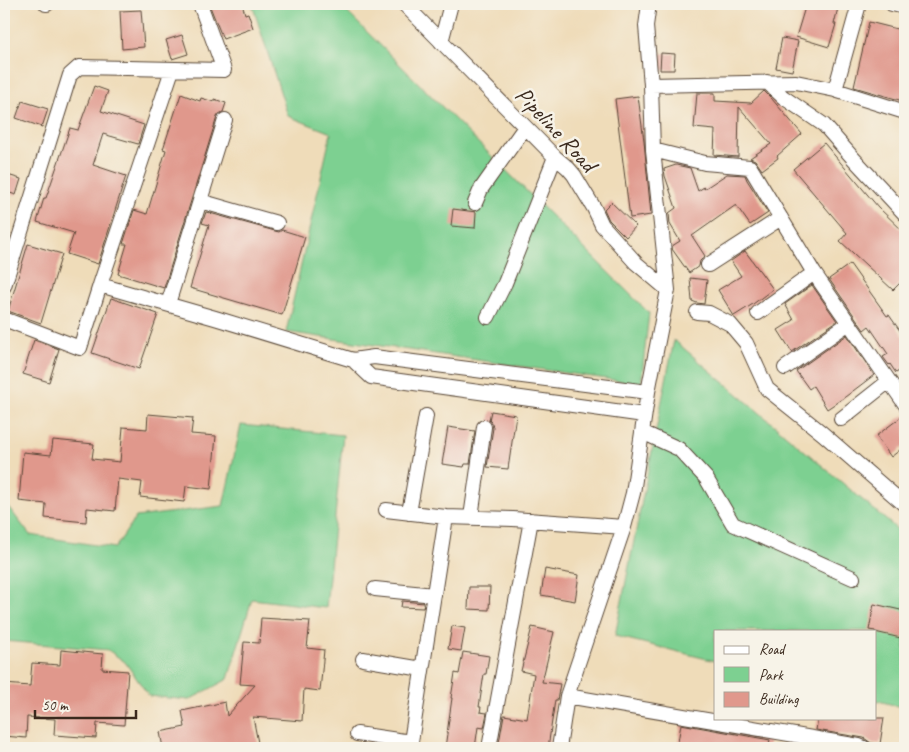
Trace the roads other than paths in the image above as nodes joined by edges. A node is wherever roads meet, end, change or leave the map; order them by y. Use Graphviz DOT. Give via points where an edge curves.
graph roads {
  1 [pos="200,4"];
  2 [pos="404,4"];
  3 [pos="451,4"];
  4 [pos="649,4"];
  5 [pos="860,4"];
  6 [pos="893,4"];
  7 [pos="905,7"];
  8 [pos="441,42"];
  9 [pos="172,70"];
  10 [pos="767,82"];
  11 [pos="651,85"];
  12 [pos="835,90"];
  13 [pos="905,112"];
  14 [pos="225,120"];
  15 [pos="525,127"];
  16 [pos="654,150"];
  17 [pos="555,157"];
  18 [pos="200,201"];
  19 [pos="475,203"];
  20 [pos="905,214"];
  21 [pos="781,218"];
  22 [pos="277,223"];
  23 [pos="708,265"];
  24 [pos="814,273"];
  25 [pos="100,285"];
  26 [pos="4,286"];
  27 [pos="668,290"];
  28 [pos="168,304"];
  29 [pos="696,312"];
  30 [pos="758,313"];
  31 [pos="488,317"];
  32 [pos="4,319"];
  33 [pos="849,323"];
  34 [pos="353,360"];
  35 [pos="785,368"];
  36 [pos="889,380"];
  37 [pos="648,392"];
  38 [pos="905,404"];
  39 [pos="644,415"];
  40 [pos="426,416"];
  41 [pos="840,419"];
  42 [pos="484,427"];
  43 [pos="642,432"];
  44 [pos="905,505"];
  45 [pos="386,510"];
  46 [pos="409,513"];
  47 [pos="446,516"];
  48 [pos="471,518"];
  49 [pos="531,520"];
  50 [pos="624,526"];
  51 [pos="853,578"];
  52 [pos="375,589"];
  53 [pos="434,594"];
  54 [pos="364,659"];
  55 [pos="422,669"];
  56 [pos="567,696"];
  57 [pos="357,734"];
  58 [pos="815,743"];
  59 [pos="410,745"];
  60 [pos="489,748"];
  61 [pos="559,748"];
  62 [pos="864,748"];
  1 -- 9 [label="street" via="224,70"];
  2 -- 8 [label="street, Pipeline Road"];
  3 -- 8 [label="street"];
  4 -- 11 [label="street" via="646,26"];
  5 -- 12 [label="street"];
  6 -- 7 [label="street"];
  8 -- 15 [label="street, Pipeline Road"];
  9 -- 25 [label="street"];
  9 -- 26 [label="street" via="79,67 70,75"];
  10 -- 11 [label="street"];
  10 -- 12 [label="street" via="796,82"];
  10 -- 20 [label="street" via="824,125"];
  11 -- 16 [label="street"];
  12 -- 13 [label="street"];
  14 -- 18 [label="street"];
  15 -- 17 [label="street, Pipeline Road"];
  15 -- 19 [label="street" via="481,189"];
  16 -- 21 [label="street" via="705,163 750,167"];
  16 -- 27 [label="street"];
  17 -- 27 [label="street, Pipeline Road" via="574,175 602,224 636,263"];
  17 -- 31 [label="street"];
  18 -- 22 [label="street"];
  18 -- 28 [label="street"];
  21 -- 23 [label="street"];
  21 -- 24 [label="street"];
  24 -- 30 [label="street"];
  24 -- 33 [label="street"];
  25 -- 28 [label="street"];
  25 -- 32 [label="street" via="80,348"];
  27 -- 37 [label="street"];
  28 -- 34 [label="street"];
  29 -- 44 [label="street" via="709,313 730,324 746,343 768,389"];
  33 -- 35 [label="street"];
  33 -- 36 [label="street"];
  34 -- 37 [label="street" via="374,357"];
  34 -- 39 [label="street" via="372,377"];
  36 -- 38 [label="street"];
  36 -- 41 [label="street"];
  37 -- 39 [label="street"];
  39 -- 43 [label="street"];
  40 -- 46 [label="street"];
  42 -- 48 [label="street"];
  43 -- 50 [label="street" via="633,493"];
  43 -- 51 [label="street" via="679,449 706,478 733,524"];
  45 -- 46 [label="street"];
  46 -- 47 [label="street"];
  47 -- 48 [label="street"];
  47 -- 53 [label="street"];
  48 -- 49 [label="street"];
  49 -- 50 [label="street"];
  49 -- 60 [label="street"];
  50 -- 56 [label="street"];
  52 -- 53 [label="street"];
  53 -- 55 [label="street"];
  54 -- 55 [label="street"];
  55 -- 59 [label="street"];
  56 -- 58 [label="street"];
  56 -- 61 [label="street"];
  57 -- 59 [label="street"];
  58 -- 62 [label="street"];
}
